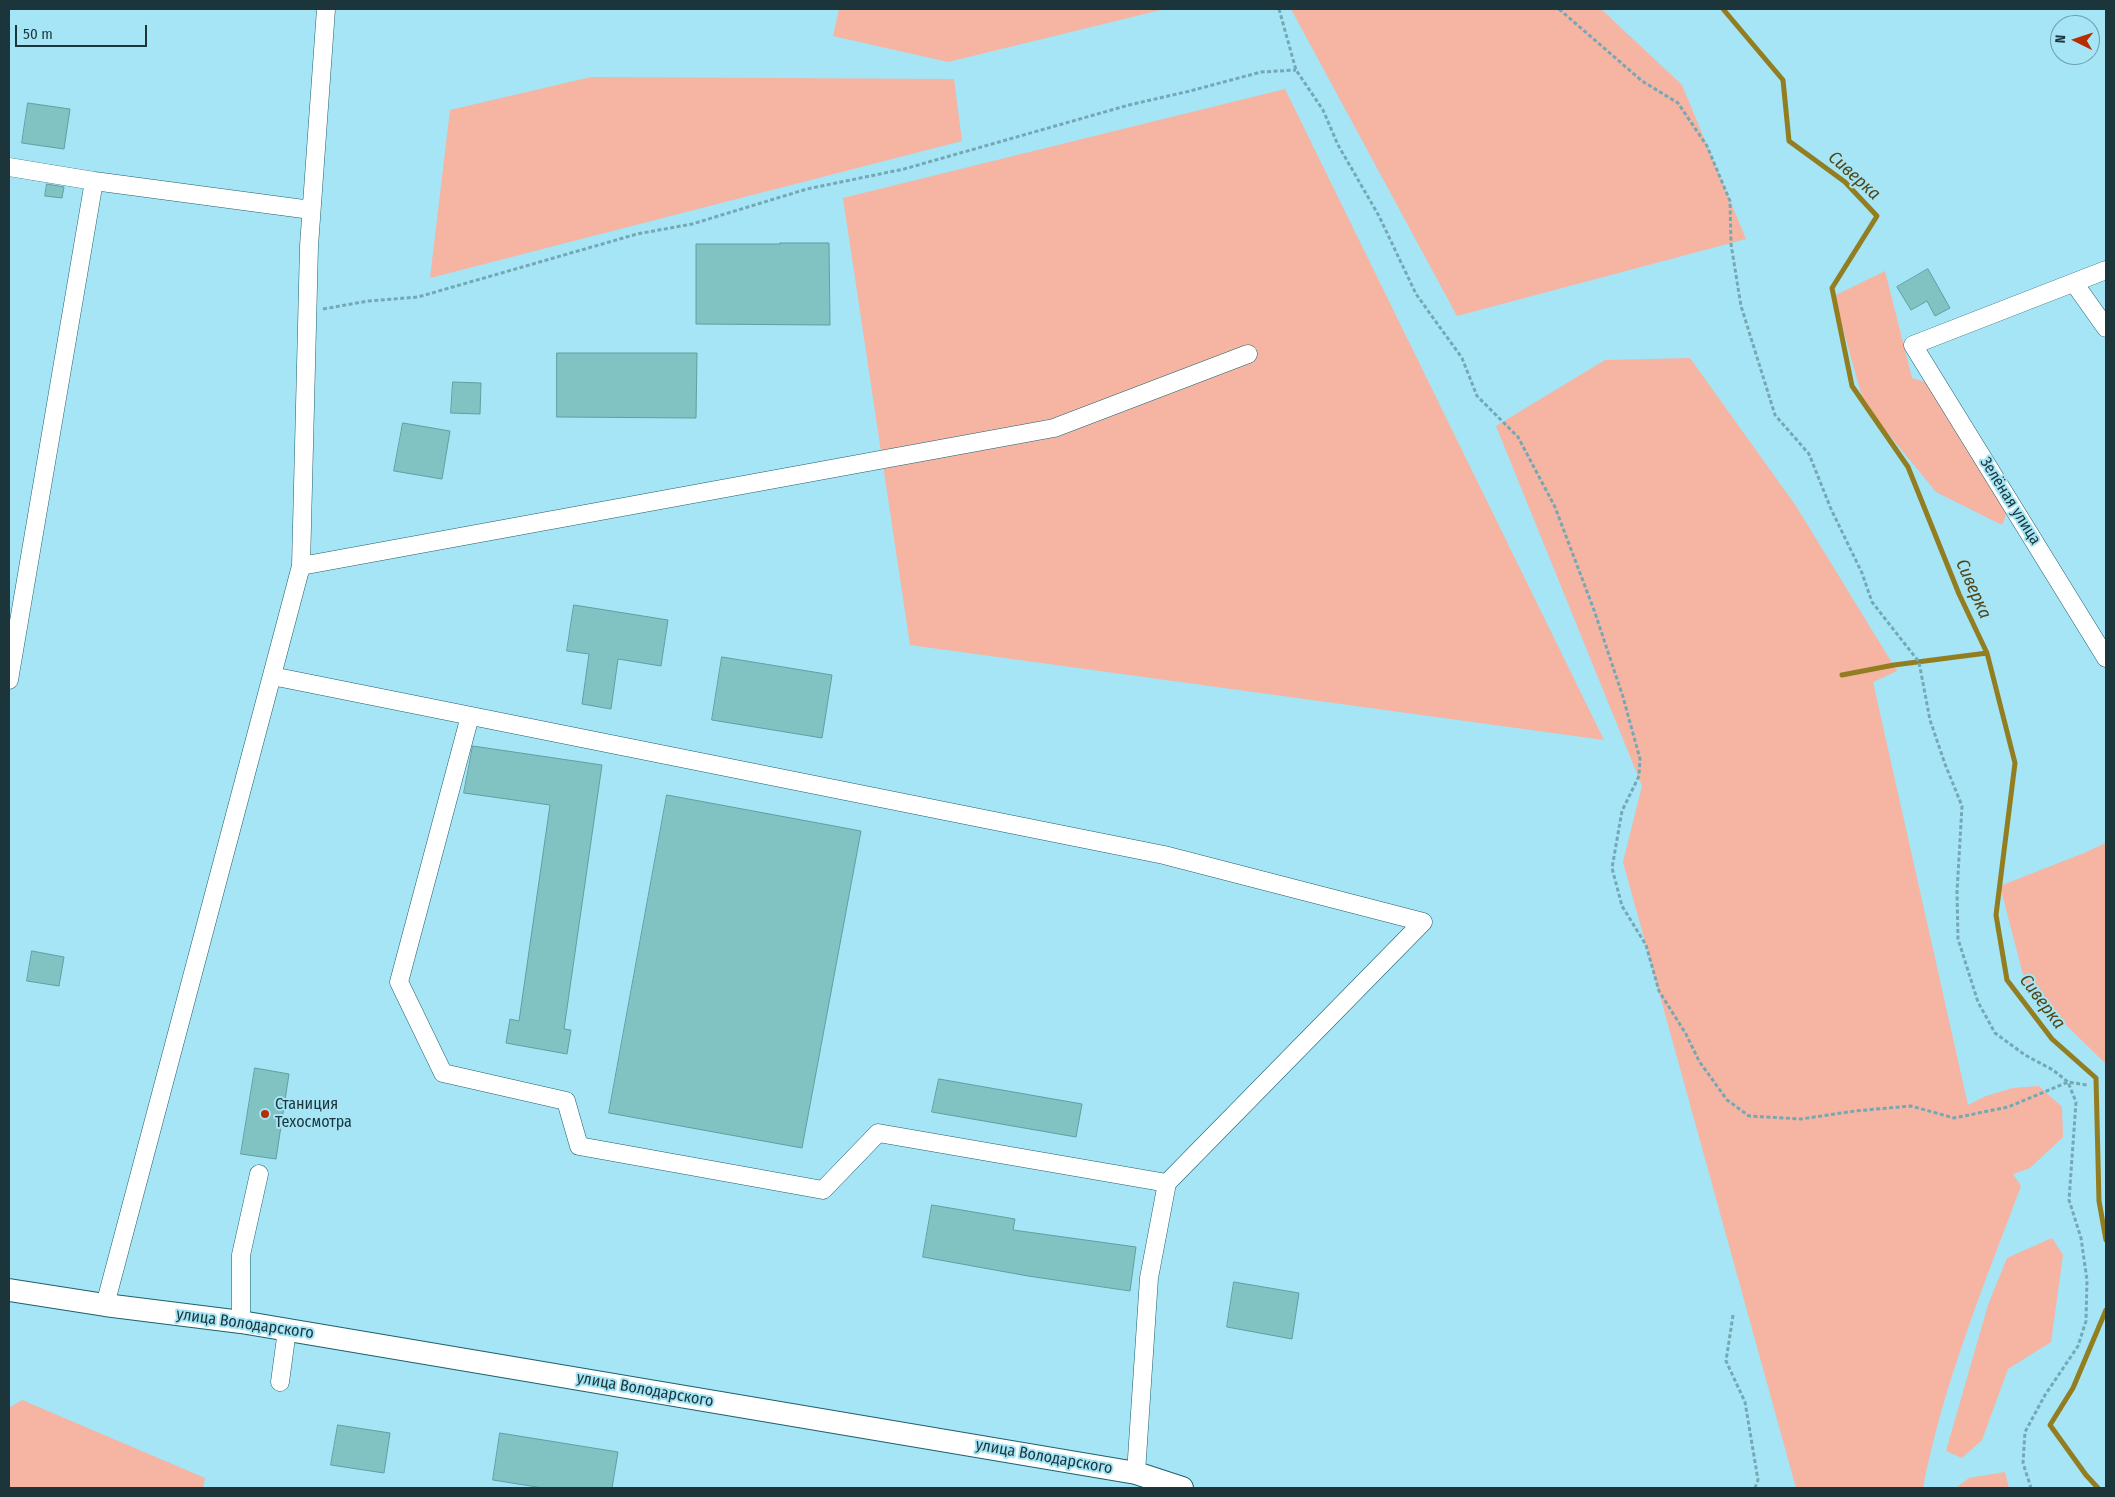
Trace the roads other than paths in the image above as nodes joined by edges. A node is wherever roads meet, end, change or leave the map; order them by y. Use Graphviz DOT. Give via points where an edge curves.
graph roads {
  1 [pos="326,9"];
  2 [pos="9,167"];
  3 [pos="94,181"];
  4 [pos="312,210"];
  5 [pos="2106,270"];
  6 [pos="2074,283"];
  7 [pos="2106,328"];
  8 [pos="1248,354"];
  9 [pos="301,566"];
  10 [pos="2106,658"];
  11 [pos="272,676"];
  12 [pos="9,680"];
  13 [pos="470,716"];
  14 [pos="259,1174"];
  15 [pos="1167,1183"];
  16 [pos="9,1290"];
  17 [pos="105,1305"];
  18 [pos="241,1322"];
  19 [pos="287,1330"];
  20 [pos="280,1382"];
  21 [pos="1136,1473"];
  22 [pos="1182,1488"];
  1 -- 4 [label="street"];
  2 -- 3 [label="street"];
  3 -- 4 [label="street"];
  3 -- 12 [label="street"];
  4 -- 9 [label="street"];
  5 -- 6 [label="street"];
  6 -- 7 [label="street"];
  6 -- 10 [label="street, Зелёная улица" via="1913,345"];
  8 -- 9 [label="street" via="1054,428"];
  9 -- 11 [label="street"];
  11 -- 13 [label="street"];
  11 -- 17 [label="street"];
  13 -- 15 [label="street" via="399,982 443,1073 566,1101 580,1146 823,1190 878,1133"];
  13 -- 15 [label="street" via="1164,855 1423,922"];
  14 -- 18 [label="street" via="241,1255"];
  15 -- 21 [label="street" via="1149,1278"];
  16 -- 17 [label="main road, улица Володарского"];
  17 -- 18 [label="main road, улица Володарского"];
  18 -- 19 [label="main road, улица Володарского"];
  19 -- 20 [label="street"];
  19 -- 21 [label="main road, улица Володарского"];
  21 -- 22 [label="main road, улица Володарского"];
}
